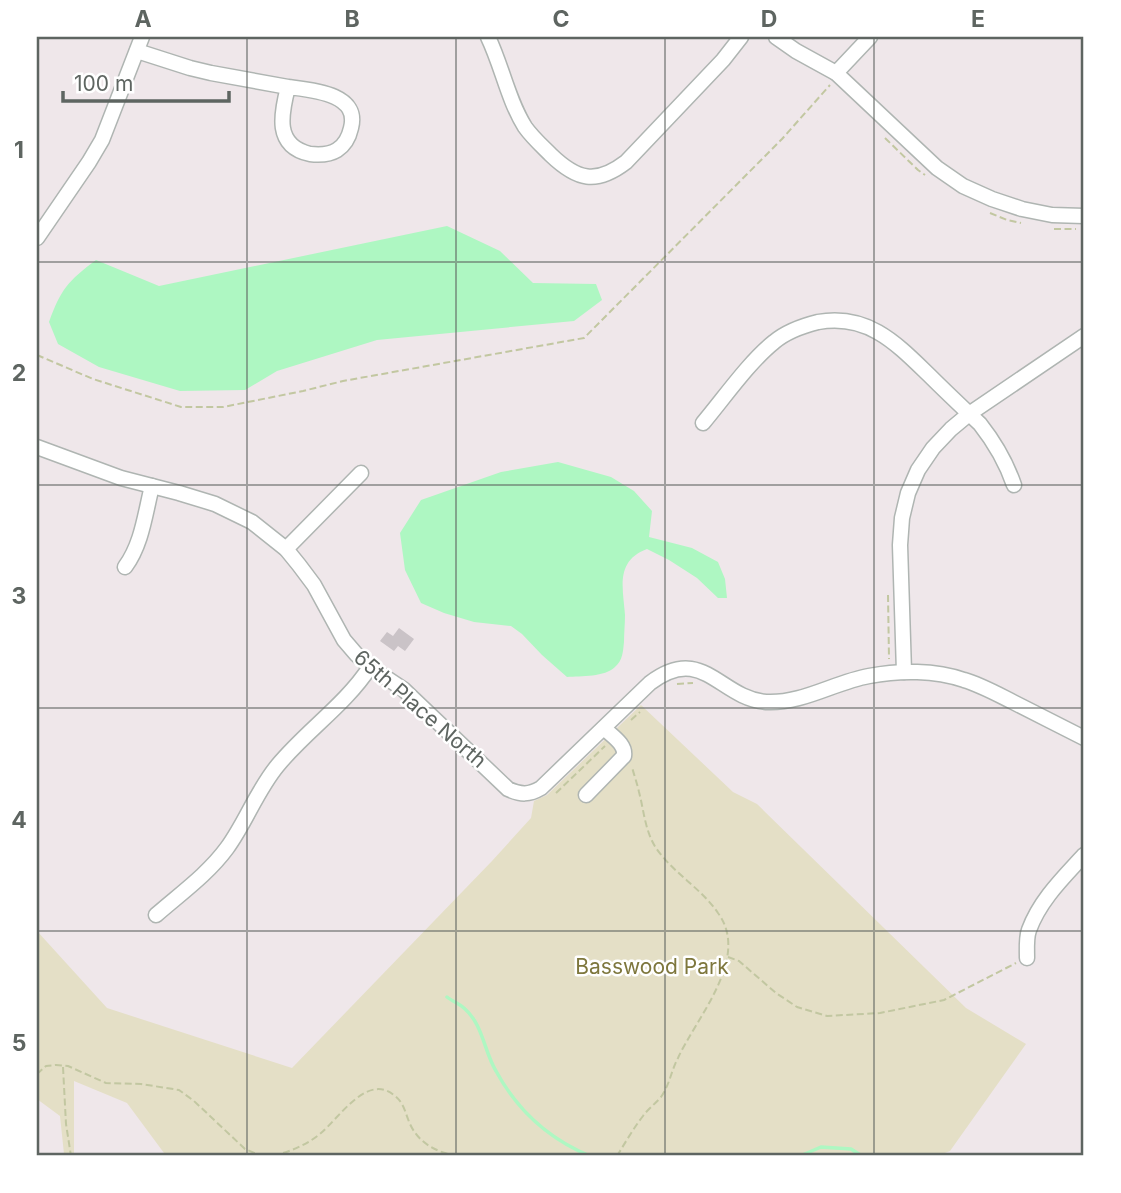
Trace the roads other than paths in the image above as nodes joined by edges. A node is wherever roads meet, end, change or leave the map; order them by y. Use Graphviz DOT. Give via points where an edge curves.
graph roads {
  1 [pos="488,37"];
  2 [pos="741,37"];
  3 [pos="776,37"];
  4 [pos="870,37"];
  5 [pos="140,44"];
  6 [pos="836,72"];
  7 [pos="288,88"];
  8 [pos="1084,216"];
  9 [pos="37,238"];
  10 [pos="1084,336"];
  11 [pos="969,414"];
  12 [pos="703,423"];
  13 [pos="37,447"];
  14 [pos="361,473"];
  15 [pos="1014,485"];
  16 [pos="152,486"];
  17 [pos="286,549"];
  18 [pos="125,567"];
  19 [pos="370,667"];
  20 [pos="897,673"];
  21 [pos="609,733"];
  22 [pos="1084,738"];
  23 [pos="586,794"];
  24 [pos="1084,855"];
  25 [pos="156,915"];
  26 [pos="1027,958"];
  1 -- 2 [label="street" via="525,127 560,164 585,177 614,171 626,162"];
  3 -- 6 [label="street"];
  4 -- 6 [label="street"];
  5 -- 7 [label="street" via="201,71"];
  5 -- 9 [label="street" via="102,141"];
  6 -- 8 [label="street" via="937,168 964,186 1022,209"];
  7 -- 7 [label="street" via="282,122 293,146 313,154 341,147 352,122 349,108 332,95"];
  10 -- 11 [label="street"];
  11 -- 12 [label="street" via="883,334 867,326 830,320 791,330 775,341"];
  11 -- 15 [label="street" via="1006,461"];
  11 -- 20 [label="street" via="933,448 908,493 900,545"];
  13 -- 16 [label="street, 65th Place North"];
  14 -- 17 [label="street"];
  16 -- 17 [label="street, 65th Place North" via="237,514"];
  16 -- 18 [label="street" via="138,545"];
  17 -- 19 [label="street, 65th Place North" via="314,585 344,640"];
  19 -- 21 [label="street, 65th Place North" via="403,689 516,792 533,793 541,788"];
  19 -- 25 [label="street" via="276,768 221,856"];
  20 -- 21 [label="street, 65th Place North" via="765,702 687,668 650,683"];
  20 -- 22 [label="street, 65th Place North" via="964,680"];
  21 -- 23 [label="street" via="625,750 624,756"];
  24 -- 26 [label="street" via="1035,917 1028,933"];
}
